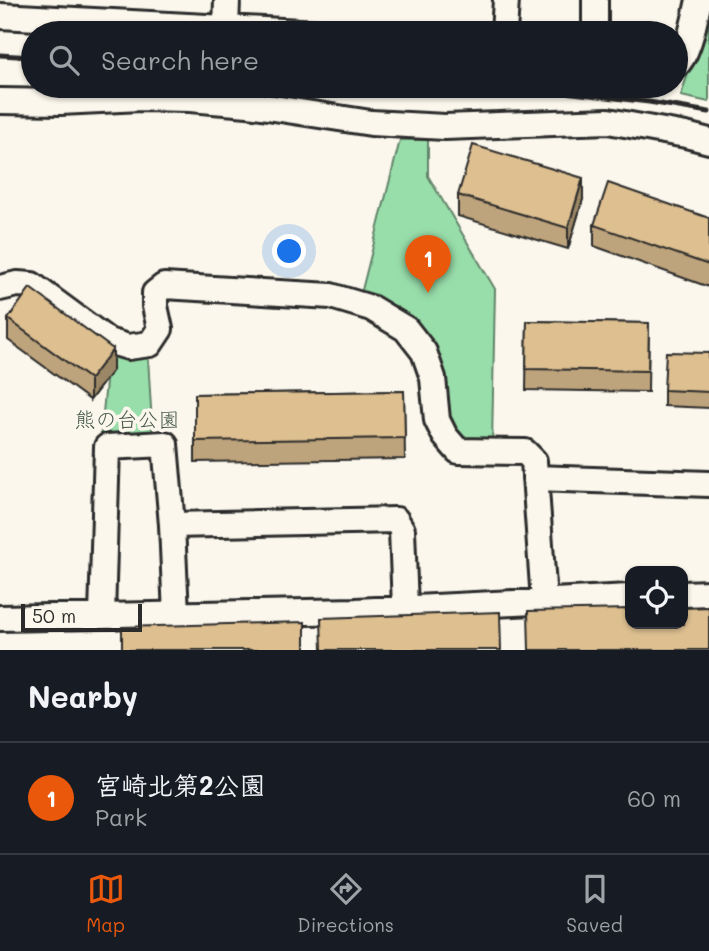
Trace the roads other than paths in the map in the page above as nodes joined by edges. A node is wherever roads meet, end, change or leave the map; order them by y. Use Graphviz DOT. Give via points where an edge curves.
graph roads {
  1 [pos="228,0"];
  2 [pos="506,0"];
  3 [pos="595,0"];
  4 [pos="699,0"];
  5 [pos="0,16"];
  6 [pos="87,21"];
  7 [pos="227,21"];
  8 [pos="505,21"];
  9 [pos="595,21"];
  10 [pos="688,42"];
  11 [pos="0,101"];
  12 [pos="709,141"];
  13 [pos="0,288"];
  14 [pos="536,478"];
  15 [pos="709,484"];
  16 [pos="172,525"];
  17 [pos="709,593"];
  18 [pos="688,594"];
  19 [pos="625,597"];
  20 [pos="544,601"];
  21 [pos="405,608"];
  22 [pos="176,615"];
  23 [pos="102,616"];
  24 [pos="0,618"];
  1 -- 7 [label="street"];
  2 -- 8 [label="street"];
  3 -- 9 [label="street"];
  4 -- 10 [label="street"];
  5 -- 6 [label="street"];
  11 -- 12 [label="street" via="190,99 370,123 445,127 608,121"];
  13 -- 14 [label="street" via="32,285 108,341 128,348 150,344 160,330 155,293 164,286 331,296 370,308 406,329 424,352 433,378 436,421 458,451 525,453 534,461"];
  14 -- 15 [label="street"];
  14 -- 20 [label="street"];
  16 -- 21 [label="street" via="396,520 402,530"];
  16 -- 22 [label="street"];
  16 -- 23 [label="street" via="165,444 107,447"];
  17 -- 18 [label="street"];
  19 -- 20 [label="street"];
  20 -- 21 [label="street"];
  21 -- 22 [label="street"];
  22 -- 23 [label="street"];
  23 -- 24 [label="street"];
}
